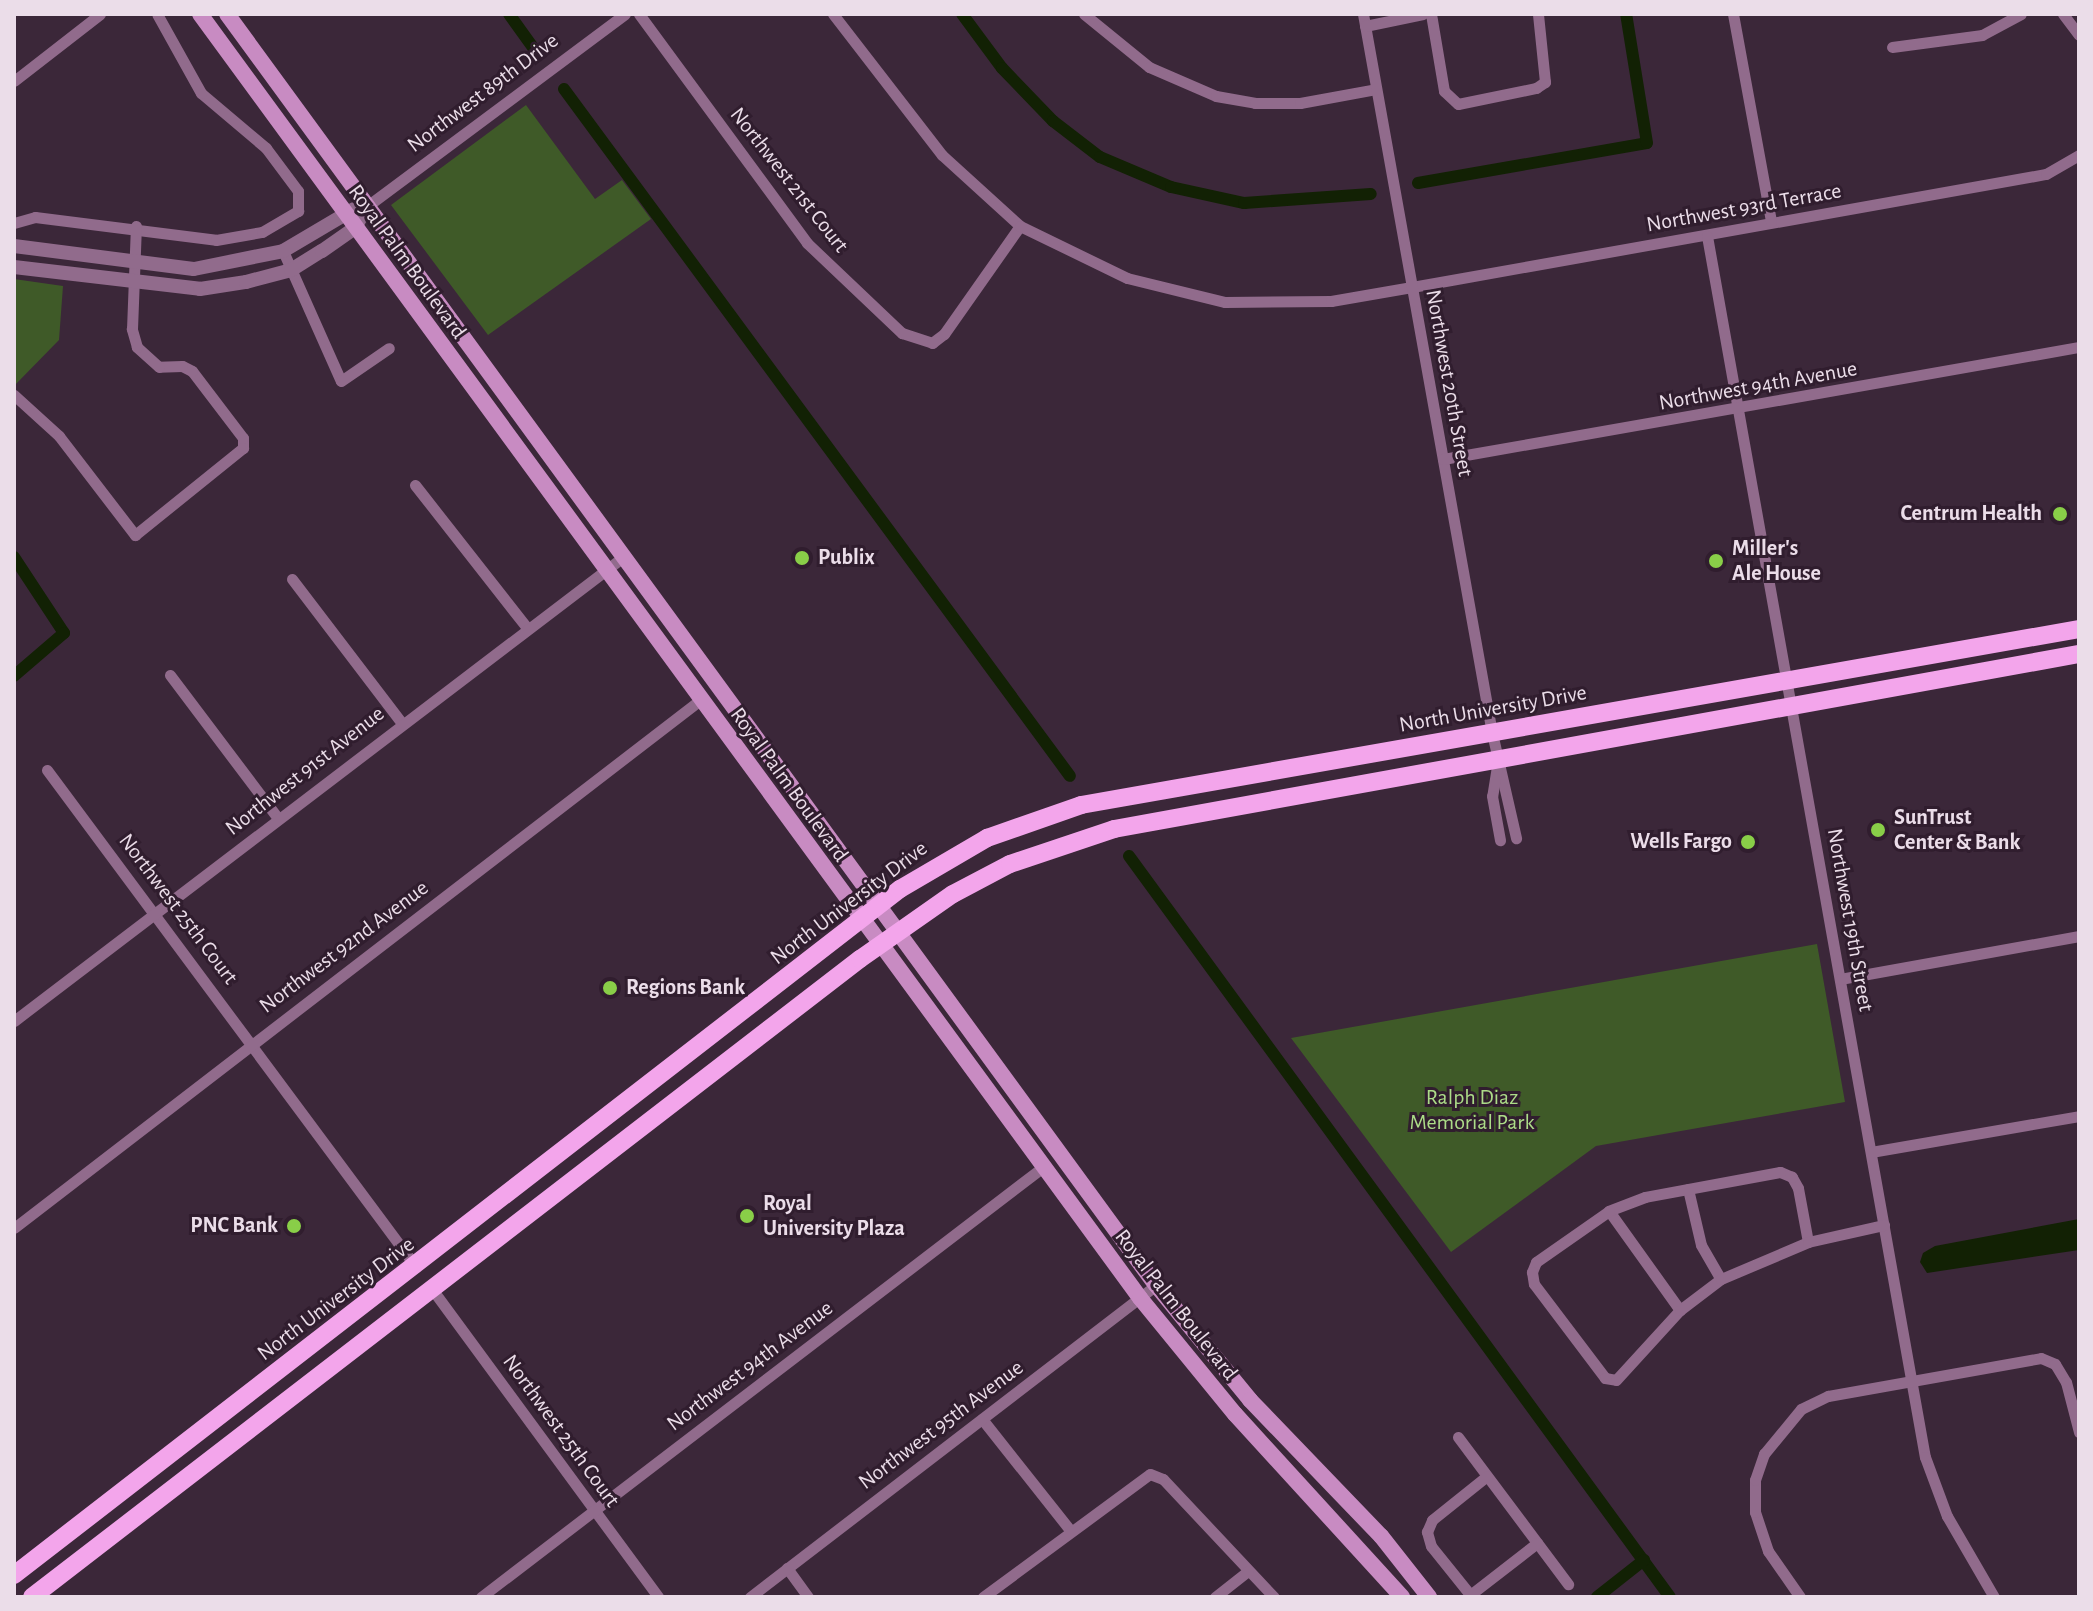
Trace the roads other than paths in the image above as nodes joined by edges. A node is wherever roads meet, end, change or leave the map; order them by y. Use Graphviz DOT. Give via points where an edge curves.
graph roads {
  1 [pos="100,14"];
  2 [pos="157,14"];
  3 [pos="200,14"];
  4 [pos="227,14"];
  5 [pos="625,14"];
  6 [pos="639,14"];
  7 [pos="833,14"];
  8 [pos="1084,14"];
  9 [pos="1423,14"];
  10 [pos="1431,14"];
  11 [pos="1538,14"];
  12 [pos="1733,14"];
  13 [pos="2021,14"];
  14 [pos="2063,14"];
  15 [pos="1364,20"];
  16 [pos="2079,35"];
  17 [pos="1892,47"];
  18 [pos="14,81"];
  19 [pos="1376,89"];
  20 [pos="2079,155"];
  21 [pos="366,207"];
  22 [pos="344,212"];
  23 [pos="1771,222"];
  24 [pos="14,223"];
  25 [pos="136,226"];
  26 [pos="1020,226"];
  27 [pos="355,228"];
  28 [pos="1707,236"];
  29 [pos="14,246"];
  30 [pos="283,251"];
  31 [pos="137,264"];
  32 [pos="14,267"];
  33 [pos="291,270"];
  34 [pos="136,285"];
  35 [pos="1412,287"];
  36 [pos="2079,347"];
  37 [pos="389,348"];
  38 [pos="14,395"];
  39 [pos="1739,410"];
  40 [pos="1443,459"];
  41 [pos="415,485"];
  42 [pos="623,557"];
  43 [pos="606,570"];
  44 [pos="292,579"];
  45 [pos="527,628"];
  46 [pos="2079,629"];
  47 [pos="2079,654"];
  48 [pos="170,675"];
  49 [pos="1786,683"];
  50 [pos="700,700"];
  51 [pos="1791,707"];
  52 [pos="401,722"];
  53 [pos="1492,733"];
  54 [pos="1499,758"];
  55 [pos="1292,767"];
  56 [pos="47,770"];
  57 [pos="1244,805"];
  58 [pos="277,817"];
  59 [pos="1516,838"];
  60 [pos="1500,840"];
  61 [pos="880,905"];
  62 [pos="157,912"];
  63 [pos="861,921"];
  64 [pos="899,930"];
  65 [pos="2079,936"];
  66 [pos="879,945"];
  67 [pos="1840,979"];
  68 [pos="14,1021"];
  69 [pos="253,1043"];
  70 [pos="1004,1114"];
  71 [pos="2079,1116"];
  72 [pos="1049,1135"];
  73 [pos="1871,1152"];
  74 [pos="1043,1167"];
  75 [pos="1688,1189"];
  76 [pos="1609,1211"];
  77 [pos="1884,1225"];
  78 [pos="14,1228"];
  79 [pos="466,1229"];
  80 [pos="1808,1242"];
  81 [pos="416,1268"];
  82 [pos="1721,1279"];
  83 [pos="1156,1285"];
  84 [pos="432,1289"];
  85 [pos="1140,1298"];
  86 [pos="1680,1310"];
  87 [pos="374,1333"];
  88 [pos="1911,1380"];
  89 [pos="982,1419"];
  90 [pos="2079,1432"];
  91 [pos="1458,1437"];
  92 [pos="1487,1476"];
  93 [pos="594,1510"];
  94 [pos="1070,1530"];
  95 [pos="1537,1543"];
  96 [pos="787,1568"];
  97 [pos="1248,1571"];
  98 [pos="14,1575"];
  99 [pos="1568,1584"];
  100 [pos="1471,1596"];
  101 [pos="32,1597"];
  102 [pos="481,1597"];
  103 [pos="658,1597"];
  104 [pos="750,1597"];
  105 [pos="808,1597"];
  106 [pos="983,1597"];
  107 [pos="1215,1597"];
  108 [pos="1274,1597"];
  109 [pos="1402,1597"];
  110 [pos="1429,1597"];
  111 [pos="1800,1597"];
  112 [pos="1994,1597"];
  1 -- 18 [label="street"];
  2 -- 25 [label="street" via="201,93 266,148 300,202 290,220 239,239"];
  3 -- 22 [label="main road, Royal Palm Boulevard"];
  4 -- 21 [label="main road, Royal Palm Boulevard"];
  5 -- 21 [label="street, Northwest 89th Drive"];
  6 -- 26 [label="street, Northwest 21st Court" via="807,243 902,333 932,343"];
  7 -- 26 [label="street, Northwest 93rd Terrace" via="942,155"];
  8 -- 19 [label="street" via="1149,67 1216,96 1300,103"];
  9 -- 15 [label="street"];
  10 -- 11 [label="street" via="1444,91 1458,104 1545,82"];
  12 -- 23 [label="street"];
  13 -- 17 [label="street" via="1982,35"];
  14 -- 16 [label="street"];
  15 -- 19 [label="street, Northwest 20th Street"];
  19 -- 35 [label="street, Northwest 20th Street"];
  20 -- 23 [label="street, Northwest 93rd Terrace" via="2046,174"];
  21 -- 22 [label="street, Northwest 89th Drive"];
  21 -- 27 [label="street, Northwest 89th Drive"];
  21 -- 42 [label="main road, Royal Palm Boulevard"];
  22 -- 27 [label="main road, Royal Palm Boulevard"];
  22 -- 30 [label="street, Northwest 89th Drive"];
  23 -- 28 [label="street, Northwest 93rd Terrace"];
  24 -- 25 [label="street" via="35,217"];
  25 -- 31 [label="street"];
  26 -- 35 [label="street, Northwest 93rd Terrace" via="1127,278 1225,302 1331,301"];
  27 -- 33 [label="street, Northwest 89th Drive"];
  27 -- 43 [label="main road, Royal Palm Boulevard"];
  28 -- 35 [label="street, Northwest 93rd Terrace"];
  28 -- 39 [label="street, Northwest 19th Street"];
  29 -- 31 [label="street, Northwest 89th Drive"];
  30 -- 31 [label="street, Northwest 89th Drive" via="194,269"];
  30 -- 33 [label="street"];
  31 -- 34 [label="street"];
  32 -- 34 [label="street, Northwest 89th Drive"];
  33 -- 34 [label="street, Northwest 89th Drive" via="200,289"];
  33 -- 37 [label="street" via="341,381"];
  34 -- 38 [label="street" via="132,329 137,347 159,367 192,371 243,438 243,448 135,535 59,436"];
  35 -- 40 [label="street, Northwest 20th Street"];
  36 -- 39 [label="street, Northwest 94th Avenue"];
  39 -- 40 [label="street, Northwest 94th Avenue"];
  39 -- 49 [label="street, Northwest 19th Street"];
  40 -- 53 [label="street, Northwest 20th Street"];
  41 -- 45 [label="street"];
  42 -- 43 [label="street, Northwest 91st Avenue"];
  42 -- 61 [label="main road, Royal Palm Boulevard"];
  43 -- 45 [label="street, Northwest 91st Avenue"];
  43 -- 50 [label="main road, Royal Palm Boulevard"];
  44 -- 52 [label="street"];
  45 -- 52 [label="street, Northwest 91st Avenue"];
  46 -- 49 [label="main road, North University Drive"];
  47 -- 51 [label="main road"];
  48 -- 58 [label="street"];
  49 -- 51 [label="street, Northwest 19th Street"];
  49 -- 53 [label="main road, North University Drive"];
  50 -- 63 [label="main road, Royal Palm Boulevard"];
  50 -- 69 [label="street, Northwest 92nd Avenue"];
  51 -- 54 [label="main road"];
  51 -- 67 [label="street, Northwest 19th Street"];
  52 -- 58 [label="street, Northwest 91st Avenue"];
  53 -- 54 [label="street, Northwest 20th Street"];
  53 -- 55 [label="main road, North University Drive"];
  54 -- 57 [label="main road"];
  54 -- 59 [label="street, Northwest 20th Street"];
  54 -- 60 [label="street, Northwest 20th Street" via="1492,796"];
  55 -- 57 [label="main road" via="1281,785"];
  55 -- 61 [label="main road, North University Drive" via="1061,810 962,850"];
  56 -- 62 [label="street, Northwest 25th Court"];
  57 -- 64 [label="main road" via="1114,829 1040,852 953,894"];
  58 -- 62 [label="street, Northwest 91st Avenue"];
  61 -- 63 [label="main road, North University Drive"];
  61 -- 64 [label="main road, Royal Palm Boulevard"];
  62 -- 68 [label="street, Northwest 91st Avenue"];
  62 -- 69 [label="street, Northwest 25th Court"];
  63 -- 66 [label="main road, Royal Palm Boulevard"];
  63 -- 79 [label="main road, North University Drive"];
  64 -- 66 [label="main road"];
  64 -- 72 [label="main road, Royal Palm Boulevard"];
  65 -- 67 [label="street"];
  66 -- 70 [label="main road, Royal Palm Boulevard"];
  66 -- 84 [label="main road"];
  67 -- 73 [label="street, Northwest 19th Street"];
  69 -- 78 [label="street, Northwest 92nd Avenue"];
  69 -- 81 [label="street, Northwest 25th Court"];
  70 -- 72 [label="main road"];
  70 -- 74 [label="main road, Royal Palm Boulevard"];
  71 -- 73 [label="street"];
  72 -- 83 [label="main road, Royal Palm Boulevard"];
  73 -- 77 [label="street, Northwest 19th Street"];
  74 -- 85 [label="main road, Royal Palm Boulevard"];
  74 -- 93 [label="street, Northwest 94th Avenue"];
  75 -- 76 [label="street"];
  75 -- 80 [label="street" via="1780,1172 1792,1177"];
  75 -- 82 [label="street" via="1701,1245"];
  76 -- 86 [label="street"];
  76 -- 86 [label="street" via="1536,1262 1534,1284 1605,1378 1616,1380"];
  77 -- 80 [label="street"];
  77 -- 88 [label="street, Northwest 19th Street"];
  79 -- 81 [label="main road, North University Drive"];
  79 -- 84 [label="main road" via="432,1271"];
  80 -- 82 [label="street"];
  81 -- 87 [label="main road" via="412,1292"];
  81 -- 98 [label="main road, North University Drive"];
  82 -- 86 [label="street"];
  83 -- 85 [label="street, Northwest 95th Avenue"];
  83 -- 110 [label="main road, Royal Palm Boulevard" via="1250,1400 1381,1536"];
  84 -- 87 [label="main road"];
  84 -- 93 [label="street, Northwest 25th Court"];
  85 -- 89 [label="street, Northwest 95th Avenue"];
  85 -- 109 [label="main road, Royal Palm Boulevard" via="1235,1414"];
  87 -- 101 [label="main road"];
  88 -- 90 [label="street" via="2041,1358 2055,1364 2066,1382"];
  88 -- 111 [label="street" via="1828,1396 1801,1409 1764,1454 1755,1480 1755,1512 1768,1551"];
  88 -- 112 [label="street, Northwest 19th Street" via="1925,1457 1947,1516"];
  89 -- 94 [label="street"];
  89 -- 96 [label="street, Northwest 95th Avenue"];
  91 -- 92 [label="street"];
  92 -- 95 [label="street"];
  92 -- 100 [label="street" via="1432,1520 1427,1532 1431,1546"];
  93 -- 102 [label="street, Northwest 94th Avenue"];
  93 -- 103 [label="street, Northwest 25th Court"];
  94 -- 97 [label="street" via="1150,1474 1163,1479"];
  94 -- 106 [label="street"];
  95 -- 99 [label="street"];
  95 -- 100 [label="street"];
  96 -- 104 [label="street, Northwest 95th Avenue"];
  96 -- 105 [label="street"];
  97 -- 107 [label="street"];
  97 -- 108 [label="street"];
}
